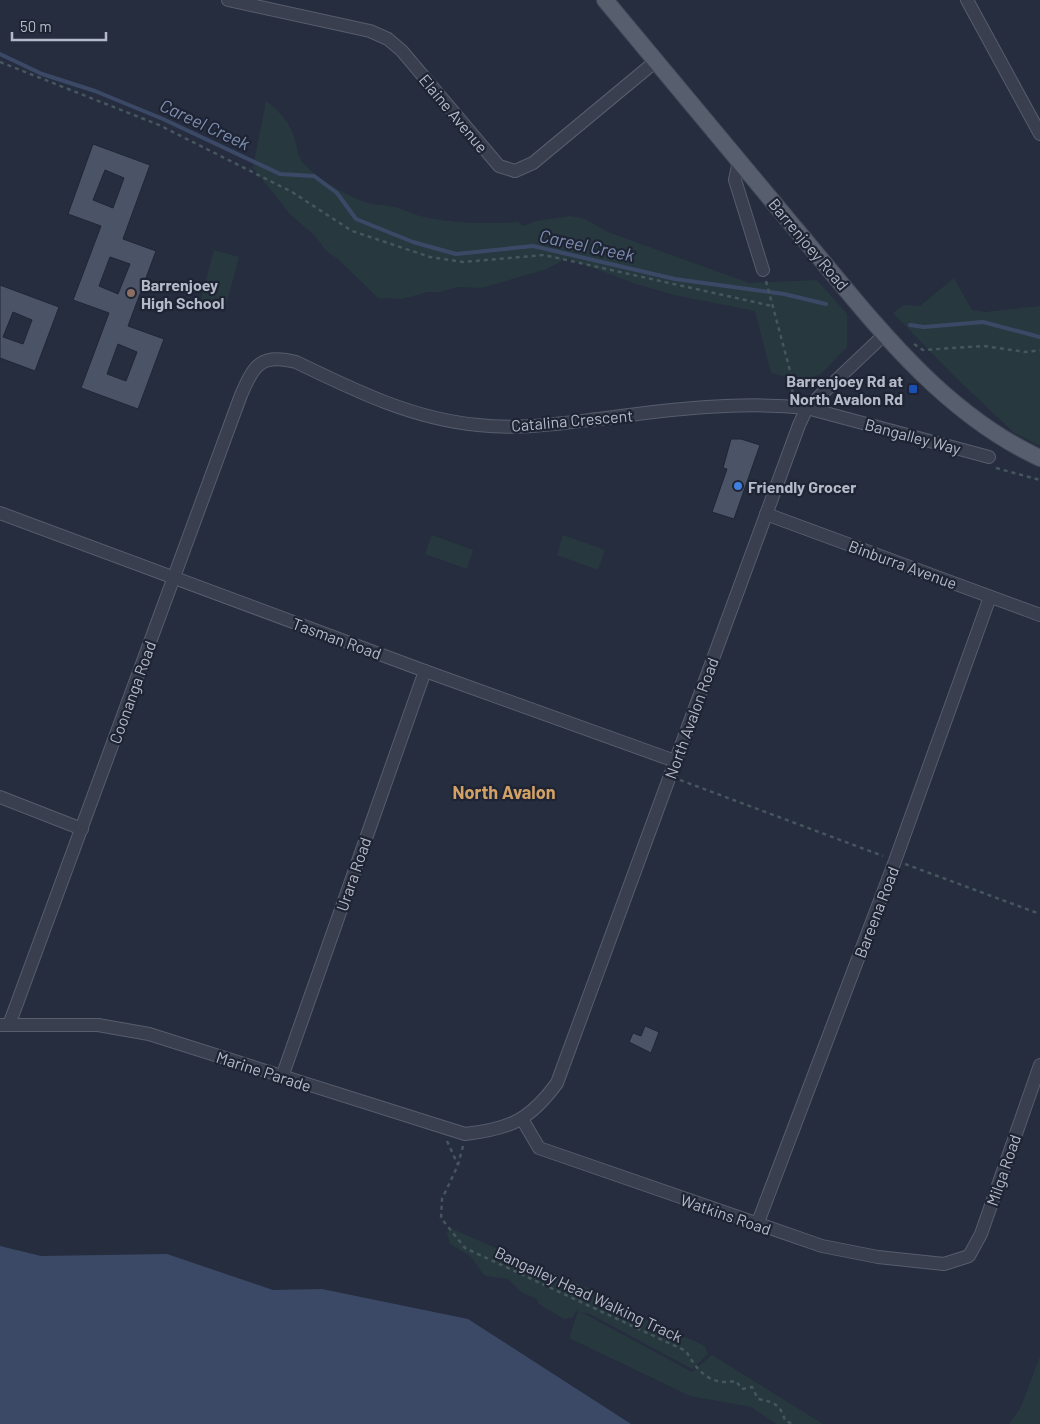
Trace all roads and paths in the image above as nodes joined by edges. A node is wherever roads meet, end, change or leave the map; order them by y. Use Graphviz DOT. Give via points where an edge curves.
graph roads {
  1 [pos="228,0"];
  2 [pos="604,0"];
  3 [pos="968,0"];
  4 [pos="291,6"];
  5 [pos="656,61"];
  6 [pos="0,62"];
  7 [pos="1040,134"];
  8 [pos="739,161"];
  9 [pos="763,270"];
  10 [pos="766,284"];
  11 [pos="772,306"];
  12 [pos="885,334"];
  13 [pos="913,343"];
  14 [pos="1040,350"];
  15 [pos="260,363"];
  16 [pos="790,406"];
  17 [pos="807,408"];
  18 [pos="989,457"];
  19 [pos="1040,458"];
  20 [pos="0,513"];
  21 [pos="766,514"];
  22 [pos="175,577"];
  23 [pos="990,597"];
  24 [pos="1040,615"];
  25 [pos="425,671"];
  26 [pos="675,761"];
  27 [pos="670,776"];
  28 [pos="0,797"];
  29 [pos="82,829"];
  30 [pos="895,861"];
  31 [pos="1040,914"];
  32 [pos="5,1025"];
  33 [pos="1040,1065"];
  34 [pos="282,1077"];
  35 [pos="1034,1104"];
  36 [pos="522,1119"];
  37 [pos="441,1128"];
  38 [pos="465,1134"];
  39 [pos="458,1165"];
  40 [pos="758,1225"];
  41 [pos="952,1263"];
  42 [pos="794,1424"];
  1 -- 4 [label="street, Elaine Avenue"];
  2 -- 5 [label="main road, Barrenjoey Road"];
  3 -- 7 [label="street"];
  4 -- 5 [label="street, Elaine Avenue" via="388,39 402,51 499,166 515,171 533,163"];
  5 -- 8 [label="main road, Barrenjoey Road"];
  6 -- 11 [label="path" via="159,125 292,192 352,231 430,257 463,262 544,255"];
  8 -- 9 [label="street" via="735,180"];
  8 -- 12 [label="main road, Barrenjoey Road"];
  10 -- 11 [label="path"];
  11 -- 16 [label="path" via="793,382"];
  12 -- 17 [label="street, North Avalon Road"];
  12 -- 19 [label="main road, Barrenjoey Road" via="941,393 977,422"];
  13 -- 14 [label="path" via="924,350 984,346 1026,352"];
  15 -- 16 [label="street, Catalina Crescent" via="278,358 296,362 404,411 477,425 530,427 675,409"];
  15 -- 22 [label="street, Coonanga Road" via="250,373"];
  16 -- 17 [label="street, Catalina Crescent"];
  17 -- 18 [label="street, Bangalley Way"];
  17 -- 21 [label="street, North Avalon Road"];
  20 -- 22 [label="street, Tasman Road"];
  21 -- 23 [label="street, Binburra Avenue"];
  21 -- 26 [label="street, North Avalon Road"];
  22 -- 25 [label="street, Tasman Road"];
  22 -- 29 [label="street, Coonanga Road"];
  23 -- 24 [label="street, Binburra Avenue"];
  23 -- 30 [label="street, Bareena Road"];
  25 -- 26 [label="street, Tasman Road"];
  25 -- 34 [label="street, Urara Road"];
  26 -- 27 [label="street, North Avalon Road"];
  27 -- 30 [label="path"];
  27 -- 36 [label="street, North Avalon Road" via="557,1083 546,1098"];
  28 -- 29 [label="street"];
  29 -- 32 [label="street, Coonanga Road"];
  30 -- 31 [label="path"];
  30 -- 40 [label="street, Bareena Road"];
  32 -- 34 [label="street, Marine Parade" via="98,1025 148,1034"];
  33 -- 35 [label="street, Milga Road"];
  34 -- 37 [label="street, Marine Parade"];
  35 -- 41 [label="street, Milga Road" via="981,1234 969,1256"];
  36 -- 38 [label="street, Marine Parade" via="497,1130"];
  36 -- 40 [label="street, Watkins Road" via="539,1148"];
  37 -- 38 [label="street, Marine Parade"];
  37 -- 39 [label="path"];
  38 -- 39 [label="path, Bangalley Head Walking Track"];
  39 -- 42 [label="path, Bangalley Head Walking Track" via="442,1198 441,1218 465,1248 686,1351 697,1370 723,1384 736,1381 742,1388 752,1387 758,1399 778,1405 785,1421"];
  40 -- 41 [label="street, Watkins Road" via="822,1246 878,1257"];
}
